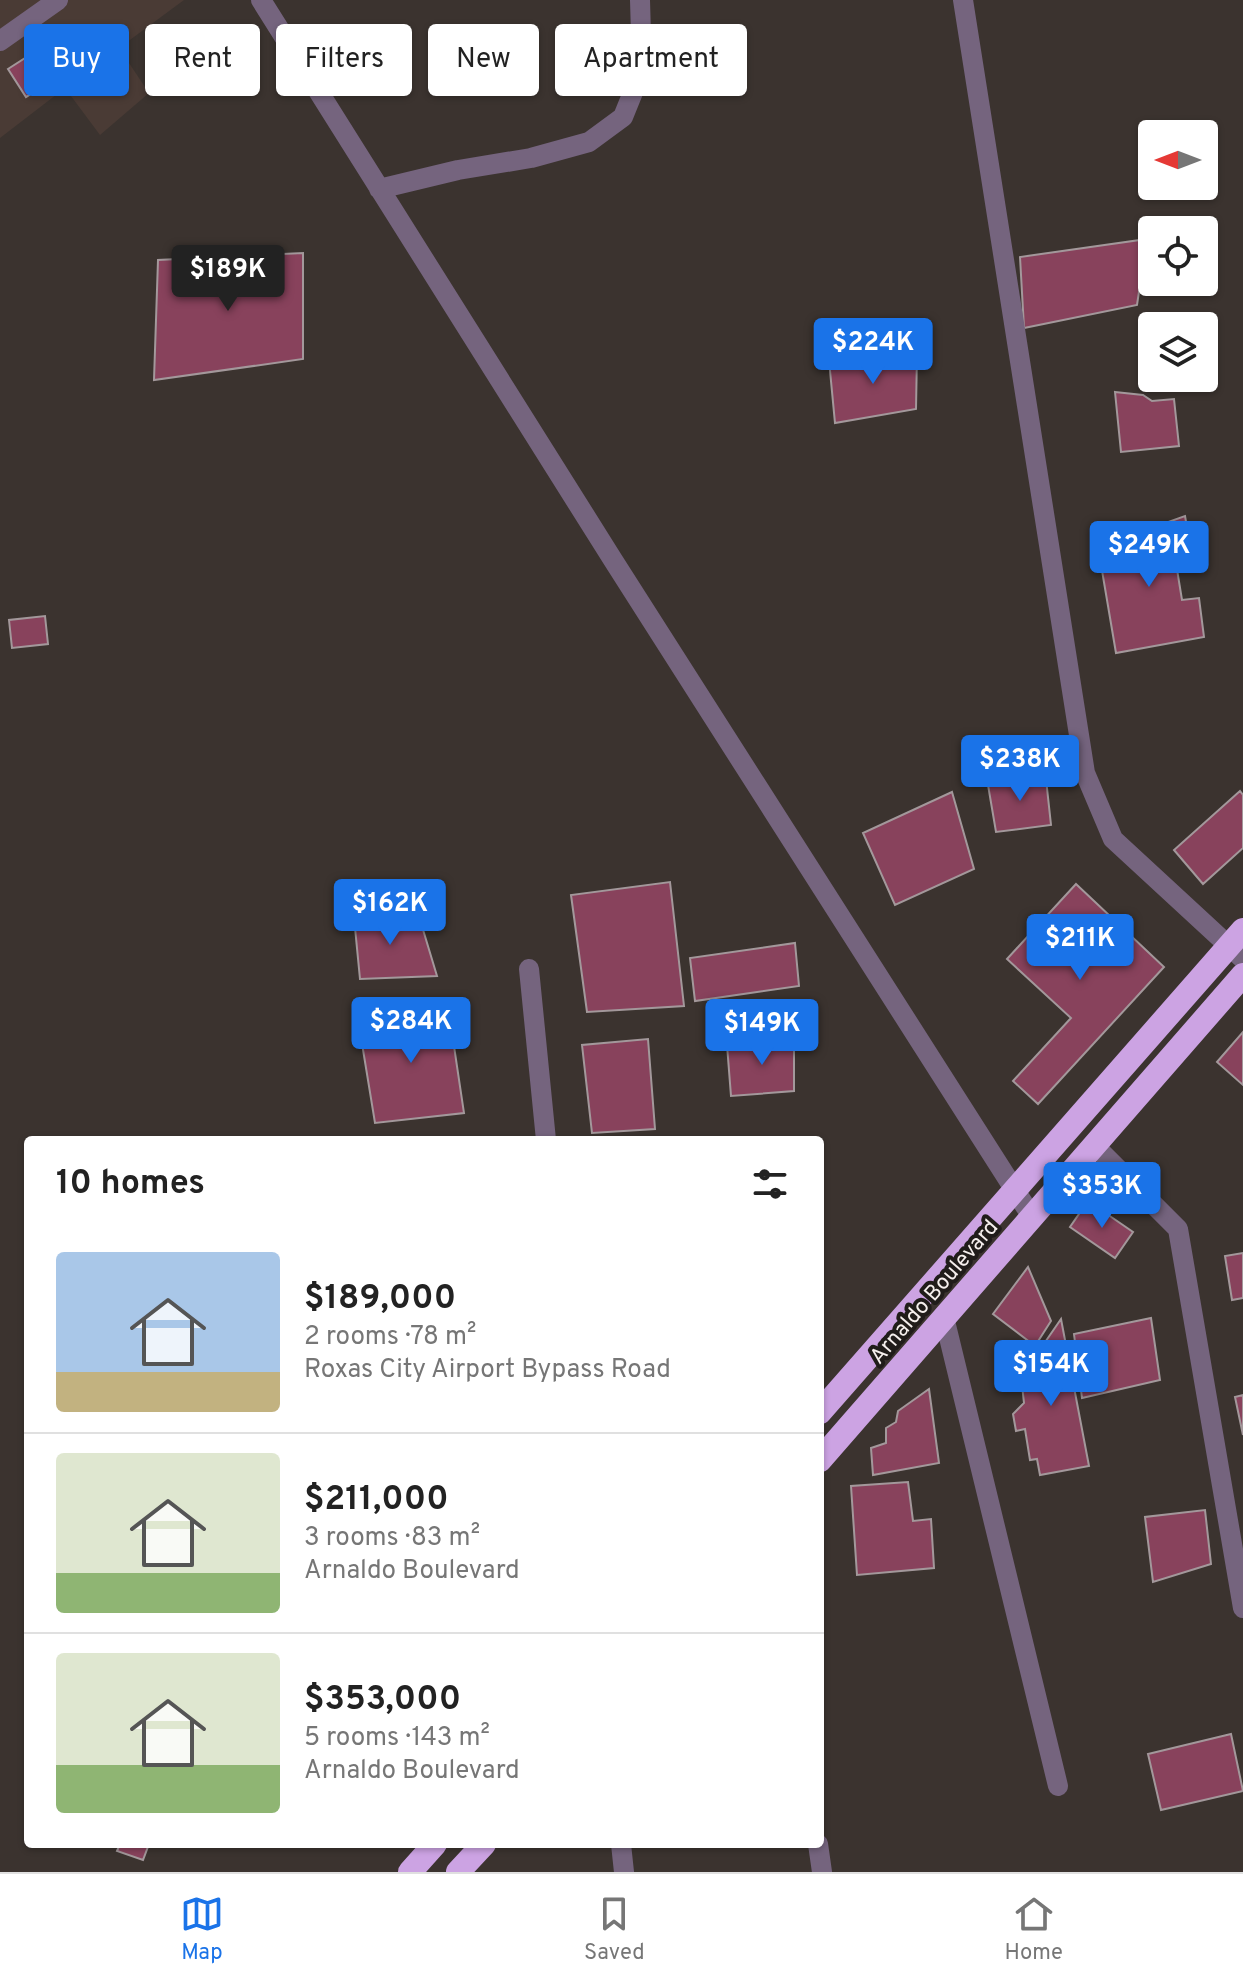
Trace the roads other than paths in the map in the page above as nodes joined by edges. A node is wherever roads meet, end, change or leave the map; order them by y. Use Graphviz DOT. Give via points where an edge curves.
graph roads {
  1 [pos="58,0"];
  2 [pos="261,0"];
  3 [pos="640,0"];
  4 [pos="963,0"];
  5 [pos="0,41"];
  6 [pos="379,189"];
  7 [pos="1238,945"];
  8 [pos="529,969"];
  9 [pos="1243,975"];
  10 [pos="546,1136"];
  11 [pos="1094,1145"];
  12 [pos="1015,1191"];
  13 [pos="1032,1217"];
  14 [pos="944,1317"];
  15 [pos="824,1407"];
  16 [pos="824,1451"];
  17 [pos="1243,1608"];
  18 [pos="1058,1786"];
  19 [pos="431,1848"];
  20 [pos="480,1848"];
  21 [pos="621,1848"];
  22 [pos="819,1848"];
  23 [pos="410,1872"];
  24 [pos="458,1872"];
  25 [pos="624,1872"];
  26 [pos="822,1872"];
  1 -- 5 [label="street"];
  2 -- 6 [label="street"];
  3 -- 6 [label="street" via="642,70 623,117 589,142"];
  4 -- 7 [label="street" via="1085,773 1113,839"];
  6 -- 12 [label="street"];
  7 -- 12 [label="highway, Arnaldo Boulevard"];
  8 -- 10 [label="street"];
  9 -- 11 [label="highway, Arnaldo Boulevard"];
  11 -- 13 [label="highway, Arnaldo Boulevard"];
  11 -- 17 [label="street" via="1178,1229"];
  12 -- 13 [label="street"];
  12 -- 15 [label="highway, Arnaldo Boulevard"];
  13 -- 14 [label="highway, Arnaldo Boulevard"];
  14 -- 16 [label="highway, Arnaldo Boulevard"];
  14 -- 18 [label="street"];
  19 -- 23 [label="highway"];
  20 -- 24 [label="highway"];
  21 -- 25 [label="street"];
  22 -- 26 [label="street"];
}
